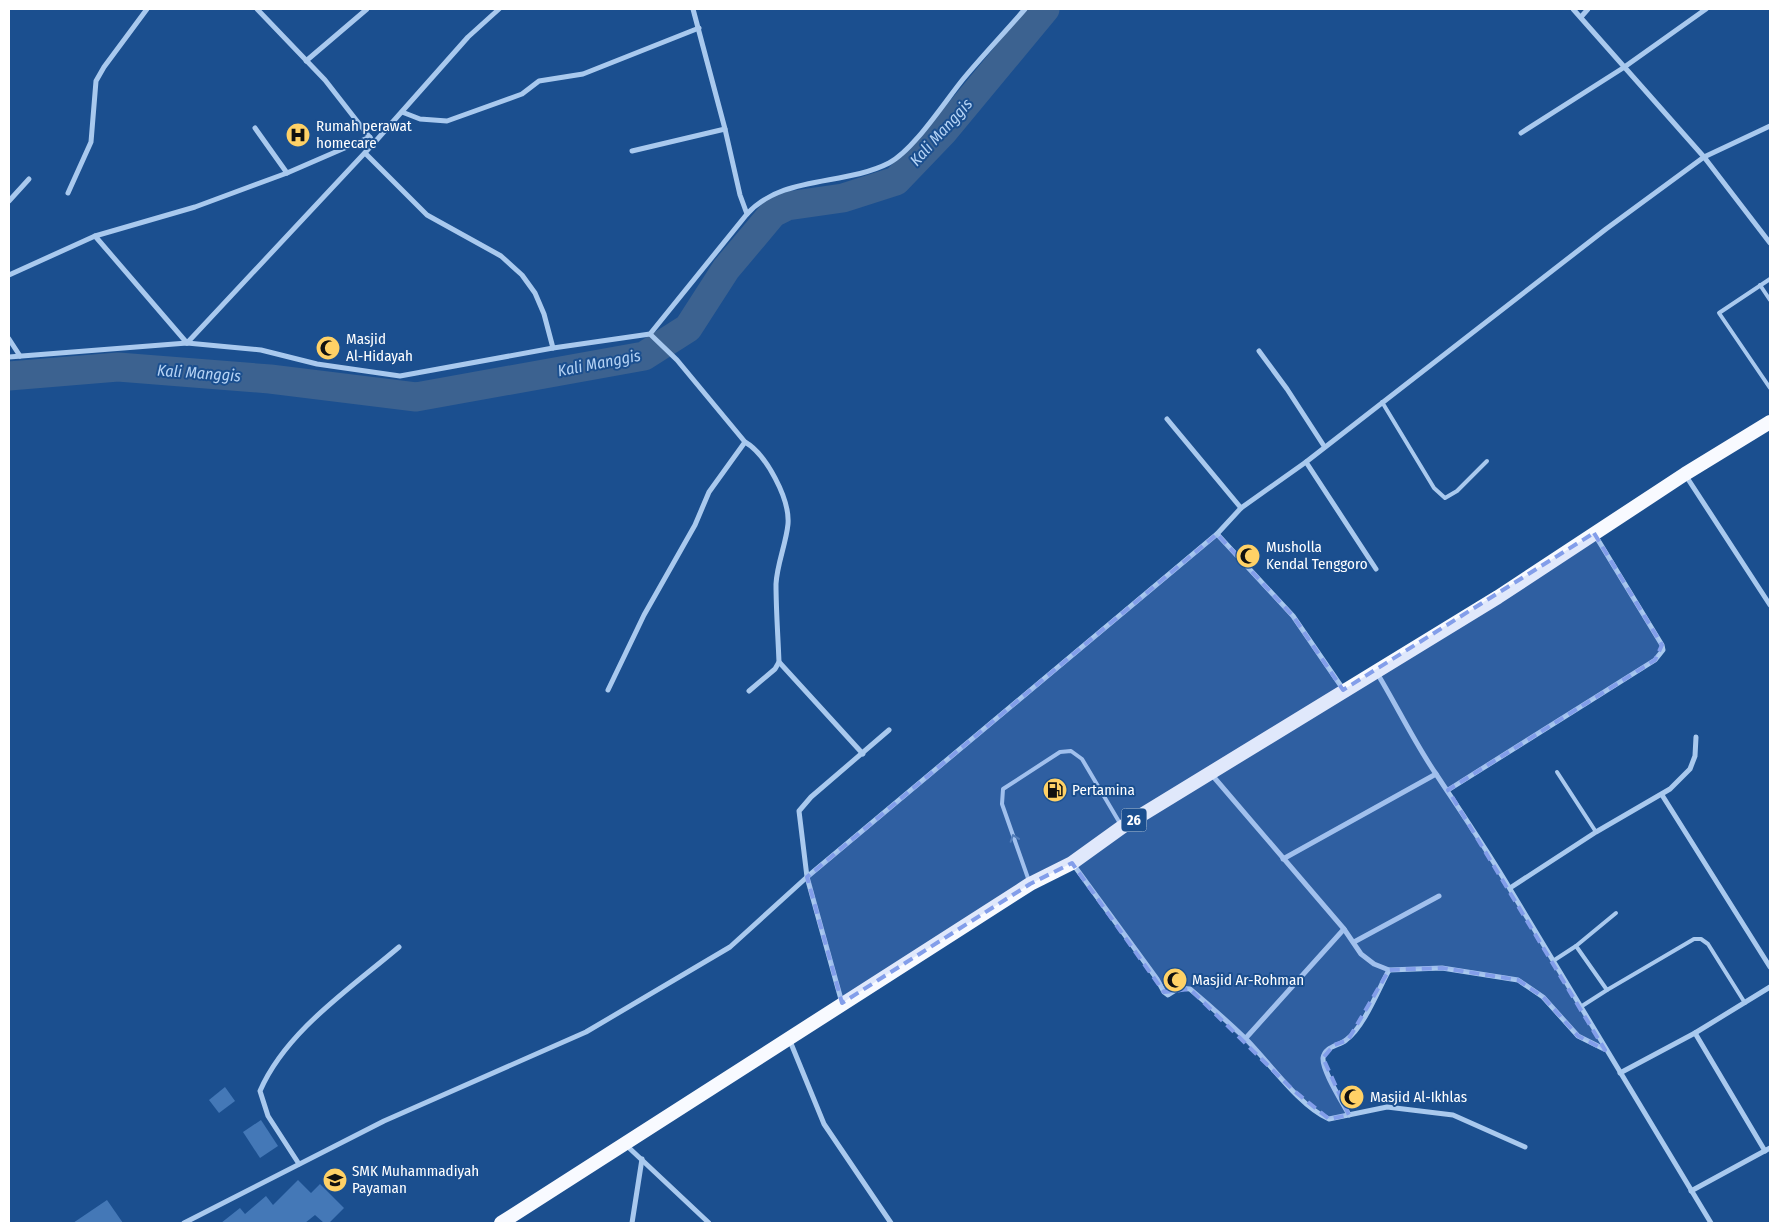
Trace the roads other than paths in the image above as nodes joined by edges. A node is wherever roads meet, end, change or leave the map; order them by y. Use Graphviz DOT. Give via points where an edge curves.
graph roads {
  1 [pos="147,9"];
  2 [pos="257,9"];
  3 [pos="367,9"];
  4 [pos="499,9"];
  5 [pos="692,9"];
  6 [pos="1025,9"];
  7 [pos="1573,9"];
  8 [pos="1588,9"];
  9 [pos="1706,9"];
  10 [pos="1581,17"];
  11 [pos="699,28"];
  12 [pos="306,61"];
  13 [pos="1624,68"];
  14 [pos="402,112"];
  15 [pos="1770,126"];
  16 [pos="255,128"];
  17 [pos="725,129"];
  18 [pos="1521,133"];
  19 [pos="370,137"];
  20 [pos="374,143"];
  21 [pos="632,151"];
  22 [pos="366,153"];
  23 [pos="1704,157"];
  24 [pos="288,173"];
  25 [pos="29,179"];
  26 [pos="68,193"];
  27 [pos="9,201"];
  28 [pos="747,214"];
  29 [pos="95,236"];
  30 [pos="1770,243"];
  31 [pos="9,275"];
  32 [pos="1770,279"];
  33 [pos="1760,285"];
  34 [pos="1770,300"];
  35 [pos="650,334"];
  36 [pos="9,339"];
  37 [pos="187,343"];
  38 [pos="553,348"];
  39 [pos="1259,351"];
  40 [pos="20,356"];
  41 [pos="9,357"];
  42 [pos="1769,384"];
  43 [pos="1382,402"];
  44 [pos="1168,419"];
  45 [pos="1770,422"];
  46 [pos="744,442"];
  47 [pos="1324,446"];
  48 [pos="1487,461"];
  49 [pos="1306,462"];
  50 [pos="1685,474"];
  51 [pos="1241,508"];
  52 [pos="1217,534"];
  53 [pos="1594,534"];
  54 [pos="1376,569"];
  55 [pos="1770,605"];
  56 [pos="779,662"];
  57 [pos="1376,672"];
  58 [pos="608,690"];
  59 [pos="1343,690"];
  60 [pos="749,691"];
  61 [pos="889,730"];
  62 [pos="1696,737"];
  63 [pos="863,754"];
  64 [pos="1557,772"];
  65 [pos="1211,774"];
  66 [pos="1436,774"];
  67 [pos="1448,790"];
  68 [pos="1662,794"];
  69 [pos="1122,826"];
  70 [pos="1596,832"];
  71 [pos="1283,859"];
  72 [pos="1072,863"];
  73 [pos="807,877"];
  74 [pos="1030,884"];
  75 [pos="1510,888"];
  76 [pos="1439,896"];
  77 [pos="1616,913"];
  78 [pos="1344,929"];
  79 [pos="1354,942"];
  80 [pos="1576,946"];
  81 [pos="399,947"];
  82 [pos="1552,961"];
  83 [pos="1770,967"];
  84 [pos="1389,970"];
  85 [pos="1770,987"];
  86 [pos="1607,990"];
  87 [pos="842,1003"];
  88 [pos="1745,1003"];
  89 [pos="1582,1006"];
  90 [pos="1695,1033"];
  91 [pos="1245,1039"];
  92 [pos="790,1040"];
  93 [pos="1605,1050"];
  94 [pos="1620,1073"];
  95 [pos="1349,1115"];
  96 [pos="624,1144"];
  97 [pos="1525,1147"];
  98 [pos="1768,1149"];
  99 [pos="642,1159"];
  100 [pos="300,1164"];
  101 [pos="1691,1191"];
  102 [pos="184,1223"];
  103 [pos="501,1223"];
  104 [pos="632,1223"];
  105 [pos="709,1223"];
  106 [pos="891,1223"];
  107 [pos="1711,1223"];
  1 -- 26 [label="street" via="96,81 91,142"];
  2 -- 12 [label="street"];
  3 -- 12 [label="street"];
  4 -- 14 [label="street" via="468,37"];
  5 -- 11 [label="street"];
  6 -- 28 [label="street" via="907,149 890,163 793,187 756,204"];
  7 -- 10 [label="street"];
  8 -- 10 [label="street"];
  9 -- 13 [label="street"];
  10 -- 13 [label="street"];
  11 -- 14 [label="street" via="583,74 539,82 522,94 446,121 420,119"];
  11 -- 17 [label="street"];
  12 -- 19 [label="street"];
  13 -- 18 [label="street"];
  13 -- 23 [label="street"];
  14 -- 20 [label="street"];
  15 -- 23 [label="street"];
  16 -- 24 [label="street"];
  17 -- 21 [label="street"];
  17 -- 28 [label="street"];
  19 -- 20 [label="street"];
  19 -- 24 [label="street"];
  20 -- 22 [label="street"];
  22 -- 37 [label="street"];
  22 -- 38 [label="street" via="426,215 501,256 522,275 544,314"];
  23 -- 30 [label="street"];
  23 -- 43 [label="street"];
  24 -- 29 [label="street" via="195,207"];
  25 -- 27 [label="street"];
  28 -- 35 [label="street"];
  29 -- 31 [label="street"];
  29 -- 37 [label="street"];
  32 -- 33 [label="lane"];
  33 -- 34 [label="lane"];
  33 -- 42 [label="lane" via="1719,313"];
  35 -- 38 [label="street"];
  35 -- 46 [label="street" via="677,360"];
  36 -- 40 [label="street"];
  37 -- 38 [label="street" via="261,350 317,364 400,376"];
  37 -- 40 [label="street"];
  39 -- 47 [label="street"];
  40 -- 41 [label="street"];
  43 -- 47 [label="street"];
  43 -- 48 [label="lane" via="1434,488 1445,498 1457,491"];
  44 -- 51 [label="street"];
  45 -- 50 [label="highway, 26"];
  46 -- 56 [label="street" via="764,459 786,509 788,524 776,586"];
  46 -- 58 [label="street" via="709,492 695,525 644,615"];
  47 -- 49 [label="street"];
  49 -- 51 [label="street"];
  49 -- 54 [label="street"];
  50 -- 53 [label="highway, 26"];
  50 -- 55 [label="street"];
  51 -- 52 [label="street"];
  52 -- 59 [label="street" via="1293,616"];
  52 -- 73 [label="street"];
  53 -- 57 [label="highway, 26"];
  53 -- 67 [label="street" via="1663,650 1655,660"];
  56 -- 60 [label="street"];
  56 -- 63 [label="street"];
  57 -- 59 [label="highway, 26"];
  57 -- 66 [label="street"];
  59 -- 65 [label="highway, 26"];
  61 -- 63 [label="street"];
  62 -- 68 [label="street" via="1695,756 1690,769"];
  63 -- 73 [label="street" via="799,810"];
  64 -- 70 [label="lane"];
  65 -- 69 [label="highway, 26"];
  65 -- 71 [label="street"];
  66 -- 67 [label="street"];
  66 -- 71 [label="street"];
  67 -- 75 [label="street"];
  68 -- 70 [label="street"];
  68 -- 83 [label="street"];
  69 -- 72 [label="highway, 26"];
  74 -- 69 [label="lane, one-way" via="1002,804 1003,789 1014,781 1060,752 1071,751 1082,759"];
  70 -- 75 [label="street"];
  71 -- 78 [label="street"];
  72 -- 74 [label="highway, 26"];
  72 -- 91 [label="street" via="1164,992 1168,995 1179,988 1190,989"];
  73 -- 87 [label="street"];
  73 -- 100 [label="street" via="730,947 586,1032 384,1121"];
  74 -- 87 [label="highway, 26"];
  75 -- 82 [label="street"];
  76 -- 79 [label="street"];
  77 -- 80 [label="lane"];
  78 -- 79 [label="street"];
  78 -- 91 [label="street"];
  79 -- 84 [label="street" via="1361,954"];
  80 -- 82 [label="lane"];
  80 -- 86 [label="lane"];
  81 -- 100 [label="street" via="296,1036 267,1073 260,1091 268,1116"];
  82 -- 89 [label="street"];
  84 -- 93 [label="street" via="1442,968 1518,980 1543,997 1578,1036"];
  84 -- 95 [label="street" via="1348,1040 1334,1045 1323,1058"];
  85 -- 88 [label="street"];
  86 -- 88 [label="lane" via="1701,939 1708,944"];
  86 -- 89 [label="lane"];
  87 -- 92 [label="highway, 26"];
  88 -- 90 [label="street"];
  89 -- 93 [label="street"];
  90 -- 94 [label="street"];
  90 -- 98 [label="street"];
  91 -- 95 [label="street" via="1321,1115 1329,1119"];
  92 -- 96 [label="highway, 26"];
  92 -- 106 [label="street" via="824,1124"];
  93 -- 94 [label="street"];
  94 -- 101 [label="street"];
  95 -- 97 [label="street" via="1387,1107 1453,1115"];
  96 -- 99 [label="street"];
  96 -- 103 [label="highway, 26"];
  98 -- 101 [label="street"];
  99 -- 104 [label="street"];
  99 -- 105 [label="street"];
  100 -- 102 [label="street"];
  101 -- 107 [label="street"];
}
